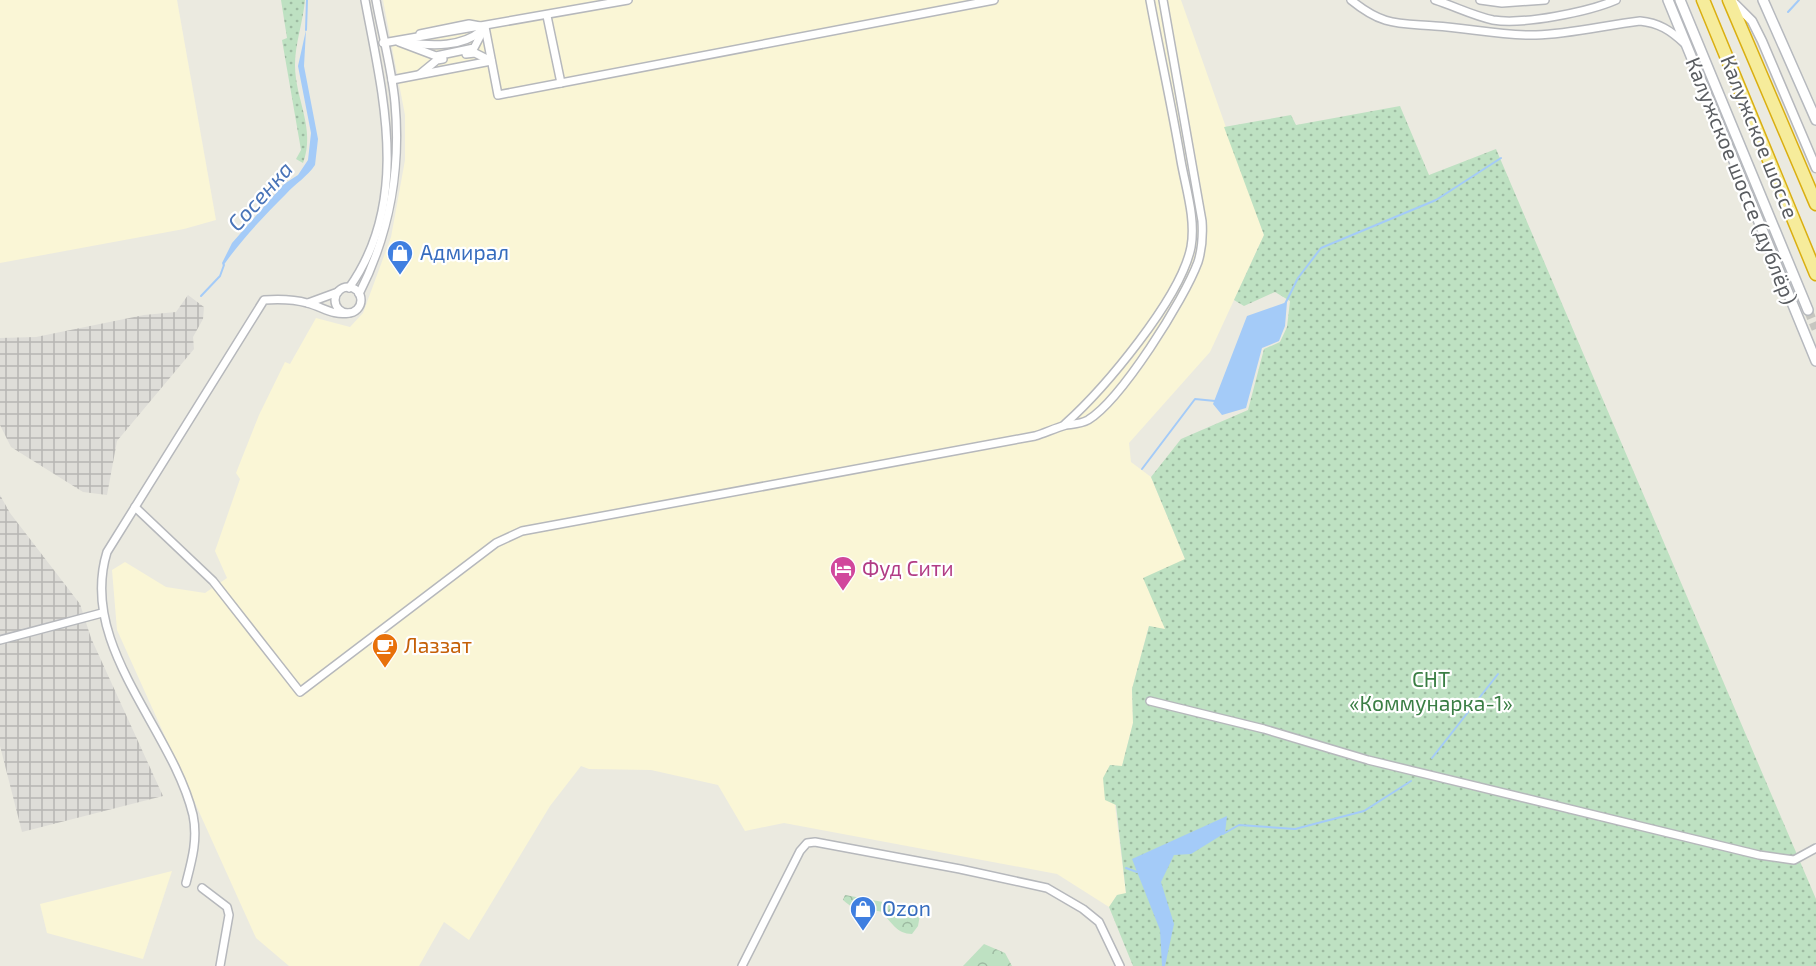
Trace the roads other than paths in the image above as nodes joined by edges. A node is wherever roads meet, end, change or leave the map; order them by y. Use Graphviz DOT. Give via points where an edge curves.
graph roads {
  1 [pos="365,0"];
  2 [pos="376,0"];
  3 [pos="628,0"];
  4 [pos="994,0"];
  5 [pos="1150,0"];
  6 [pos="1163,0"];
  7 [pos="1351,0"];
  8 [pos="1435,0"];
  9 [pos="1480,0"];
  10 [pos="1545,0"];
  11 [pos="1616,0"];
  12 [pos="1668,0"];
  13 [pos="1680,0"];
  14 [pos="1703,0"];
  15 [pos="1730,0"];
  16 [pos="1763,0"];
  17 [pos="547,16"];
  18 [pos="485,27"];
  19 [pos="398,41"];
  20 [pos="383,44"];
  21 [pos="1686,45"];
  22 [pos="491,61"];
  23 [pos="419,75"];
  24 [pos="392,80"];
  25 [pos="561,83"];
  26 [pos="1816,120"];
  27 [pos="1816,168"];
  28 [pos="1816,204"];
  29 [pos="1816,274"];
  30 [pos="349,288"];
  31 [pos="338,292"];
  32 [pos="359,294"];
  33 [pos="308,303"];
  34 [pos="1808,310"];
  35 [pos="349,313"];
  36 [pos="1816,361"];
  37 [pos="1063,426"];
  38 [pos="135,507"];
  39 [pos="102,613"];
  40 [pos="0,640"];
  41 [pos="1150,701"];
  42 [pos="1816,848"];
  43 [pos="186,883"];
  44 [pos="202,888"];
  45 [pos="220,966"];
  46 [pos="742,966"];
  47 [pos="1120,966"];
  1 -- 30 [label="street" via="385,103 389,141 387,183 377,231"];
  2 -- 20 [label="street"];
  3 -- 17 [label="street"];
  4 -- 25 [label="street"];
  5 -- 37 [label="street" via="1188,195 1193,228 1190,249 1173,288 1146,331 1092,400"];
  6 -- 37 [label="street" via="1203,242 1183,296 1132,373 1098,412 1086,421"];
  7 -- 21 [label="street" via="1392,24 1491,34 1537,35 1655,22"];
  8 -- 11 [label="street" via="1493,20 1594,9"];
  9 -- 10 [label="street"];
  12 -- 21 [label="main road, Калужское шоссе (дублёр)"];
  13 -- 34 [label="main road"];
  14 -- 29 [label="highway, Калужское шоссе"];
  15 -- 27 [label="street" via="1752,21"];
  15 -- 28 [label="highway, Калужское шоссе"];
  16 -- 26 [label="main road"];
  17 -- 18 [label="street"];
  17 -- 25 [label="street"];
  18 -- 19 [label="street"];
  18 -- 19 [label="street" via="473,44 435,51"];
  18 -- 22 [label="street"];
  19 -- 20 [label="street"];
  20 -- 24 [label="street"];
  21 -- 36 [label="main road, Калужское шоссе (дублёр)"];
  22 -- 23 [label="street" via="478,68"];
  22 -- 23 [label="street" via="475,53 437,60"];
  22 -- 25 [label="street" via="498,95"];
  23 -- 24 [label="street"];
  24 -- 32 [label="street" via="397,141 394,184 384,233"];
  30 -- 31 [label="street"];
  30 -- 32 [label="street"];
  31 -- 33 [label="street"];
  31 -- 35 [label="street" via="337,306"];
  32 -- 35 [label="street" via="359,306"];
  33 -- 35 [label="street" via="331,313"];
  33 -- 38 [label="street" via="264,300"];
  37 -- 38 [label="street" via="1029,437 522,531 496,543 300,692 213,581"];
  38 -- 39 [label="street" via="107,552 101,571"];
  39 -- 40 [label="street"];
  39 -- 43 [label="street" via="141,707 183,785 193,816 195,845"];
  41 -- 42 [label="street" via="1368,760 1759,855 1794,860"];
  44 -- 45 [label="street" via="227,907 229,915"];
  46 -- 47 [label="street" via="800,851 814,842 1047,888 1100,922"];
}
